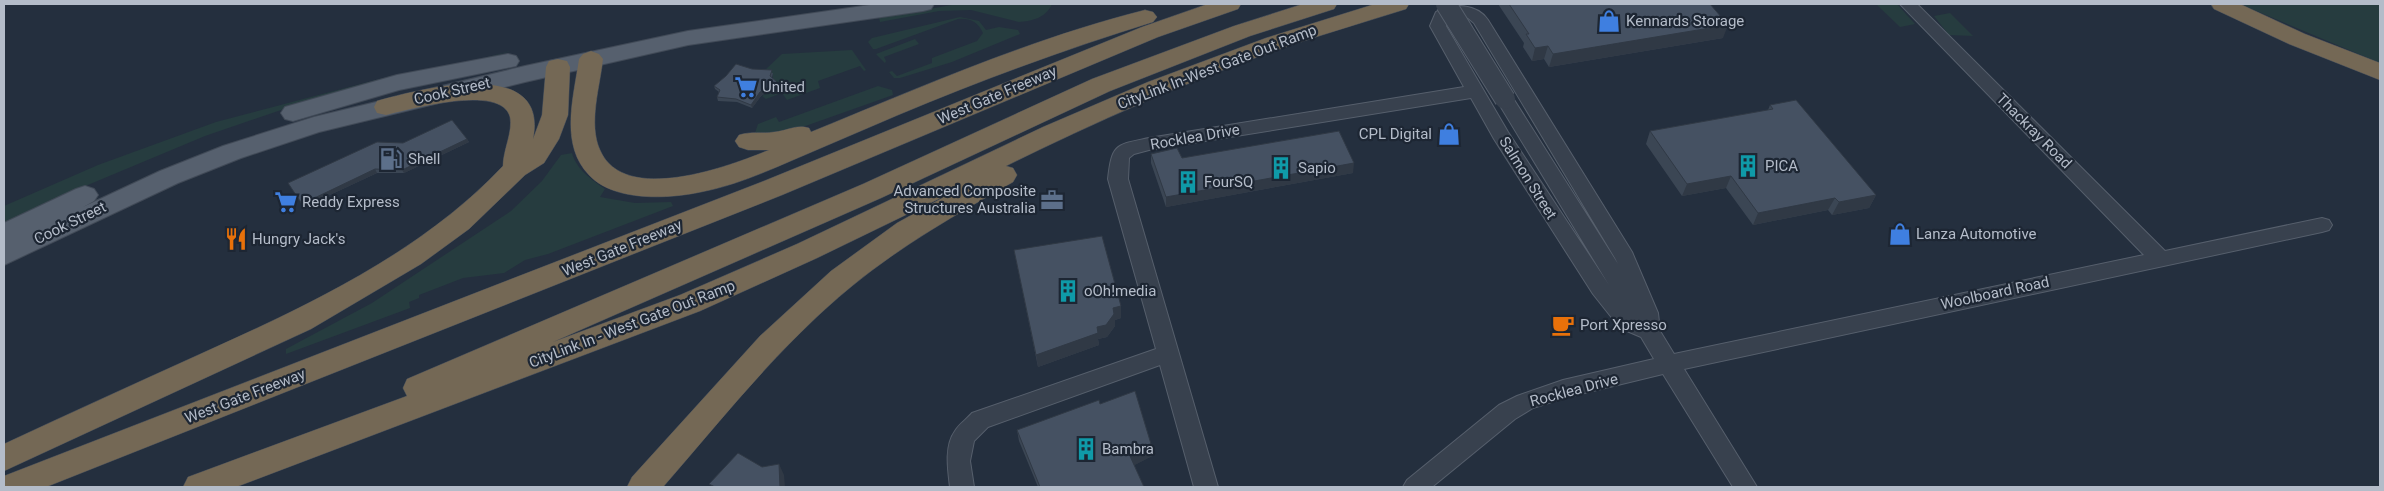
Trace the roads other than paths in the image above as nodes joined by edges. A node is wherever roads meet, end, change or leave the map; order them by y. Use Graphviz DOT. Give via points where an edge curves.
graph roads {
  1 [pos="844,4"];
  2 [pos="916,4"];
  3 [pos="1187,4"];
  4 [pos="1230,4"];
  5 [pos="1326,4"];
  6 [pos="1446,4"];
  7 [pos="1908,4"];
  8 [pos="2222,4"];
  9 [pos="1391,6"];
  10 [pos="591,53"];
  11 [pos="558,60"];
  12 [pos="2380,72"];
  13 [pos="935,90"];
  14 [pos="1476,91"];
  15 [pos="386,107"];
  16 [pos="1052,133"];
  17 [pos="748,141"];
  18 [pos="516,169"];
  19 [pos="2322,225"];
  20 [pos="4,234"];
  21 [pos="4,256"];
  22 [pos="2160,258"];
  23 [pos="1649,331"];
  24 [pos="1166,354"];
  25 [pos="1670,364"];
  26 [pos="128,400"];
  27 [pos="4,445"];
  28 [pos="4,458"];
  29 [pos="11,487"];
  30 [pos="183,487"];
  31 [pos="199,487"];
  32 [pos="643,487"];
  33 [pos="962,487"];
  34 [pos="1206,487"];
  35 [pos="1415,487"];
  36 [pos="1745,487"];
  1 -- 10 [label="main road, Cook Street"];
  2 -- 10 [label="main road, Cook Street"];
  3 -- 13 [label="highway" via="1055,45"];
  4 -- 29 [label="highway, West Gate Freeway" via="1141,36 773,188"];
  5 -- 30 [label="highway" via="1242,31 1101,85 872,191 589,315"];
  6 -- 23 [label="street, Salmon Street, bridge"];
  7 -- 22 [label="street, Thackray Road"];
  8 -- 12 [label="highway"];
  9 -- 16 [label="highway, CityLink In-West Gate Out Ramp" via="1226,61"];
  10 -- 11 [label="main road, Cook Street"];
  10 -- 13 [label="highway" via="584,135 589,157 608,176 654,188 691,186 724,178"];
  11 -- 15 [label="main road, Cook Street"];
  11 -- 18 [label="highway" via="554,115 546,139 535,158"];
  11 -- 20 [label="main road, Cook Street" via="414,79 305,110 142,170"];
  13 -- 17 [label="highway" via="783,139"];
  14 -- 23 [label="street, Salmon Street" via="1600,288 1626,322"];
  14 -- 23 [label="street, Salmon Street" via="1440,30 1438,22 1447,13 1468,12 1483,23 1624,257 1648,313"];
  14 -- 24 [label="street, Rocklea Drive" via="1128,149 1120,156 1118,178"];
  15 -- 18 [label="highway" via="464,93 488,92 506,96 514,100 521,115"];
  15 -- 21 [label="main road, Cook Street" via="298,130 200,164"];
  16 -- 31 [label="highway, CityLink In - West Gate Out Ramp" via="808,251 690,303"];
  16 -- 32 [label="highway" via="999,178 907,230 840,279 770,344"];
  18 -- 26 [label="highway" via="458,222 411,257 359,289 276,334"];
  19 -- 22 [label="street, Woolboard Road"];
  22 -- 25 [label="street, Woolboard Road"];
  23 -- 25 [label="street, Salmon Street"];
  24 -- 33 [label="street" via="980,420 963,438 959,461"];
  24 -- 34 [label="street, Rocklea Drive"];
  25 -- 35 [label="street, Rocklea Drive" via="1564,389 1525,402 1493,422"];
  25 -- 36 [label="street, Salmon Street"];
  26 -- 27 [label="highway" via="93,406"];
  26 -- 28 [label="highway"];
}
